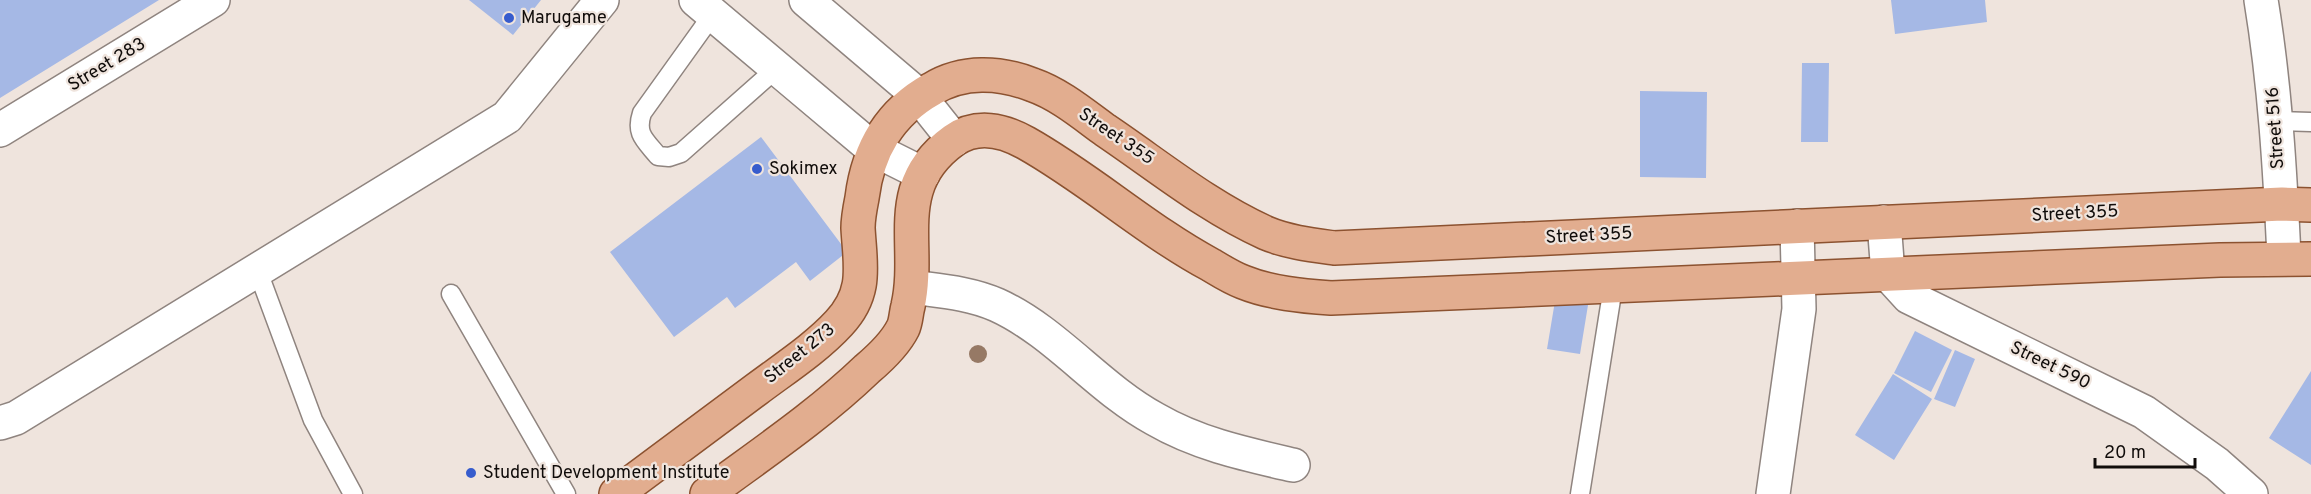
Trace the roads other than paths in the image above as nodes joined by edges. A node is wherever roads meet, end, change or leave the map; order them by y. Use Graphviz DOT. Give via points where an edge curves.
graph roads {
  1 [pos="213,0"];
  2 [pos="602,0"];
  3 [pos="2261,0"];
  4 [pos="819,4"];
  5 [pos="705,7"];
  6 [pos="777,68"];
  7 [pos="919,96"];
  8 [pos="2277,122"];
  9 [pos="2311,122"];
  10 [pos="0,130"];
  11 [pos="954,140"];
  12 [pos="873,149"];
  13 [pos="923,174"];
  14 [pos="2296,205"];
  15 [pos="1884,222"];
  16 [pos="1797,226"];
  17 [pos="2297,258"];
  18 [pos="257,269"];
  19 [pos="1888,274"];
  20 [pos="1798,279"];
  21 [pos="912,287"];
  22 [pos="1613,287"];
  23 [pos="451,294"];
  24 [pos="0,423"];
  25 [pos="1293,465"];
  26 [pos="353,494"];
  27 [pos="566,494"];
  28 [pos="616,494"];
  29 [pos="707,494"];
  30 [pos="1580,494"];
  31 [pos="1773,494"];
  32 [pos="2251,494"];
  1 -- 10 [label="street, Street 283"];
  2 -- 18 [label="street" via="507,117"];
  3 -- 8 [label="street, Street 516"];
  4 -- 7 [label="street"];
  5 -- 6 [label="street"];
  5 -- 6 [label="lane" via="638,125 640,134 658,156 681,153"];
  6 -- 12 [label="street"];
  7 -- 11 [label="street"];
  7 -- 12 [label="main road, Street 273" via="886,129"];
  7 -- 16 [label="main road, Street 355" via="940,84 971,75 996,74 1035,85 1219,207 1267,233 1334,248"];
  8 -- 9 [label="lane"];
  8 -- 14 [label="street, Street 516"];
  11 -- 13 [label="main road"];
  11 -- 22 [label="main road" via="984,130 1014,136 1188,252 1243,282 1294,296 1331,298"];
  12 -- 13 [label="street"];
  12 -- 28 [label="main road, Street 273" via="858,225 862,277 856,297 840,322 806,352"];
  13 -- 21 [label="main road" via="910,216"];
  14 -- 15 [label="main road, Street 355"];
  14 -- 17 [label="street, Street 516"];
  15 -- 16 [label="main road, Street 355"];
  15 -- 19 [label="street"];
  16 -- 20 [label="street"];
  17 -- 19 [label="main road"];
  18 -- 24 [label="street" via="15,418"];
  18 -- 26 [label="lane" via="313,420"];
  19 -- 20 [label="main road"];
  19 -- 32 [label="street, Street 590" via="1909,297 2144,412 2217,464"];
  20 -- 22 [label="main road"];
  20 -- 31 [label="street" via="1799,309"];
  21 -- 25 [label="street" via="970,296 997,305 1030,324 1153,418 1221,448"];
  21 -- 29 [label="main road" via="903,328 882,356 843,393"];
  22 -- 30 [label="lane"];
  23 -- 27 [label="lane"];
}
